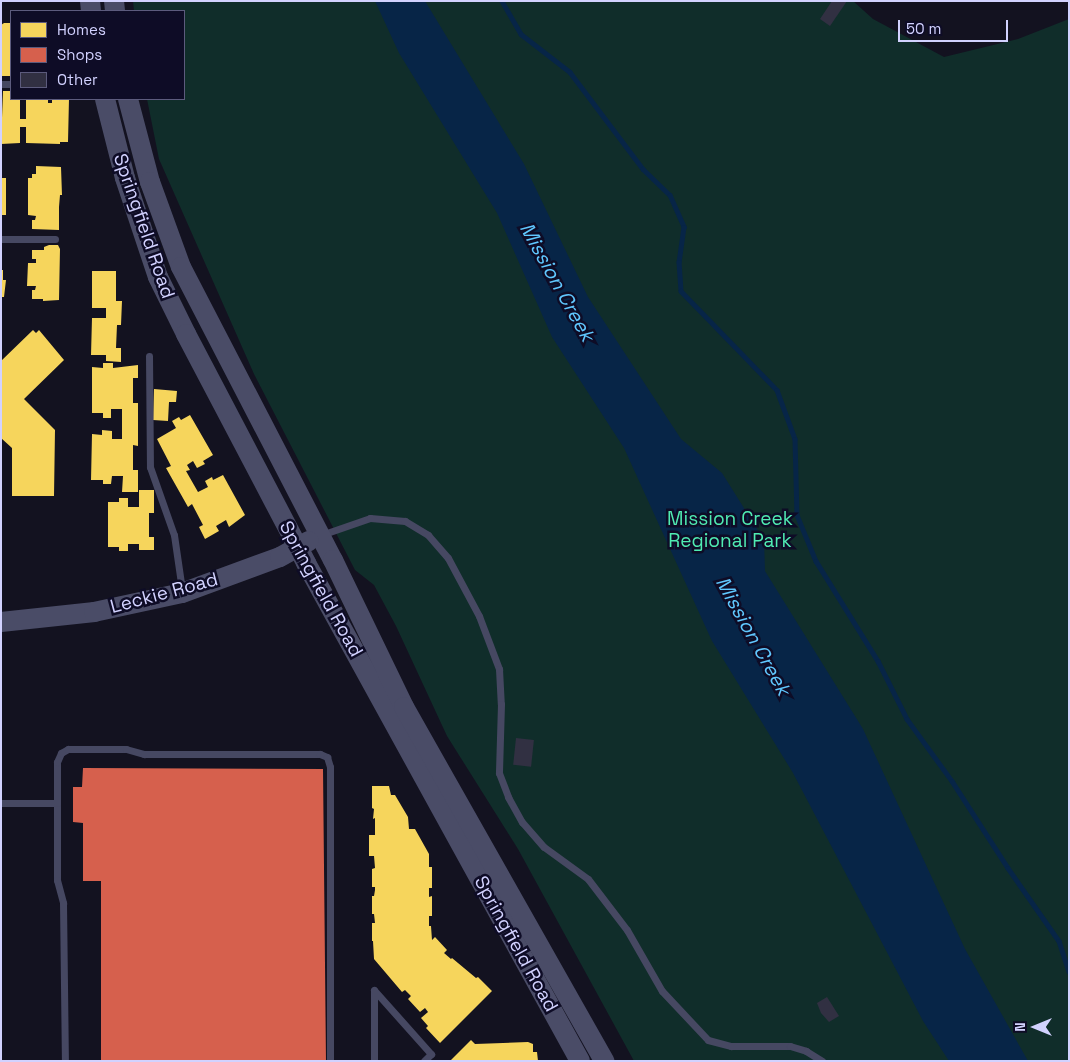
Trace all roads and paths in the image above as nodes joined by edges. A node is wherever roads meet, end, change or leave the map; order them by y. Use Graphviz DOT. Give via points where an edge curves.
graph roads {
  1 [pos="105,100"];
  2 [pos="128,100"];
  3 [pos="1,239"];
  4 [pos="55,239"];
  5 [pos="149,356"];
  6 [pos="319,535"];
  7 [pos="298,547"];
  8 [pos="182,593"];
  9 [pos="1,622"];
  10 [pos="1,803"];
  11 [pos="57,803"];
  12 [pos="64,1061"];
  13 [pos="330,1061"];
  14 [pos="374,1061"];
  15 [pos="424,1061"];
  16 [pos="580,1061"];
  17 [pos="604,1061"];
  18 [pos="822,1061"];
  1 -- 7 [label="main road, Springfield Road" via="125,178 158,277"];
  2 -- 6 [label="main road, Springfield Road" via="150,182 181,267"];
  3 -- 4 [label="lane"];
  5 -- 8 [label="lane" via="150,467 174,535"];
  6 -- 7 [label="main road, Leckie Road"];
  6 -- 17 [label="main road, Springfield Road" via="404,707"];
  6 -- 18 [label="lane" via="370,518 405,521 428,535 448,558 479,616 499,668 499,773 522,822 544,847 588,879 626,930 662,991 708,1040 731,1046 790,1046"];
  7 -- 8 [label="main road, Leckie Road" via="280,557"];
  7 -- 16 [label="main road, Springfield Road"];
  8 -- 9 [label="main road, Leckie Road" via="94,612"];
  10 -- 11 [label="lane"];
  11 -- 12 [label="lane" via="57,880 63,903"];
  11 -- 13 [label="lane" via="57,762 61,753 68,749 126,749 144,754 320,754 327,757 330,768"];
  14 -- 15 [label="lane" via="374,990 431,1054"];
}
